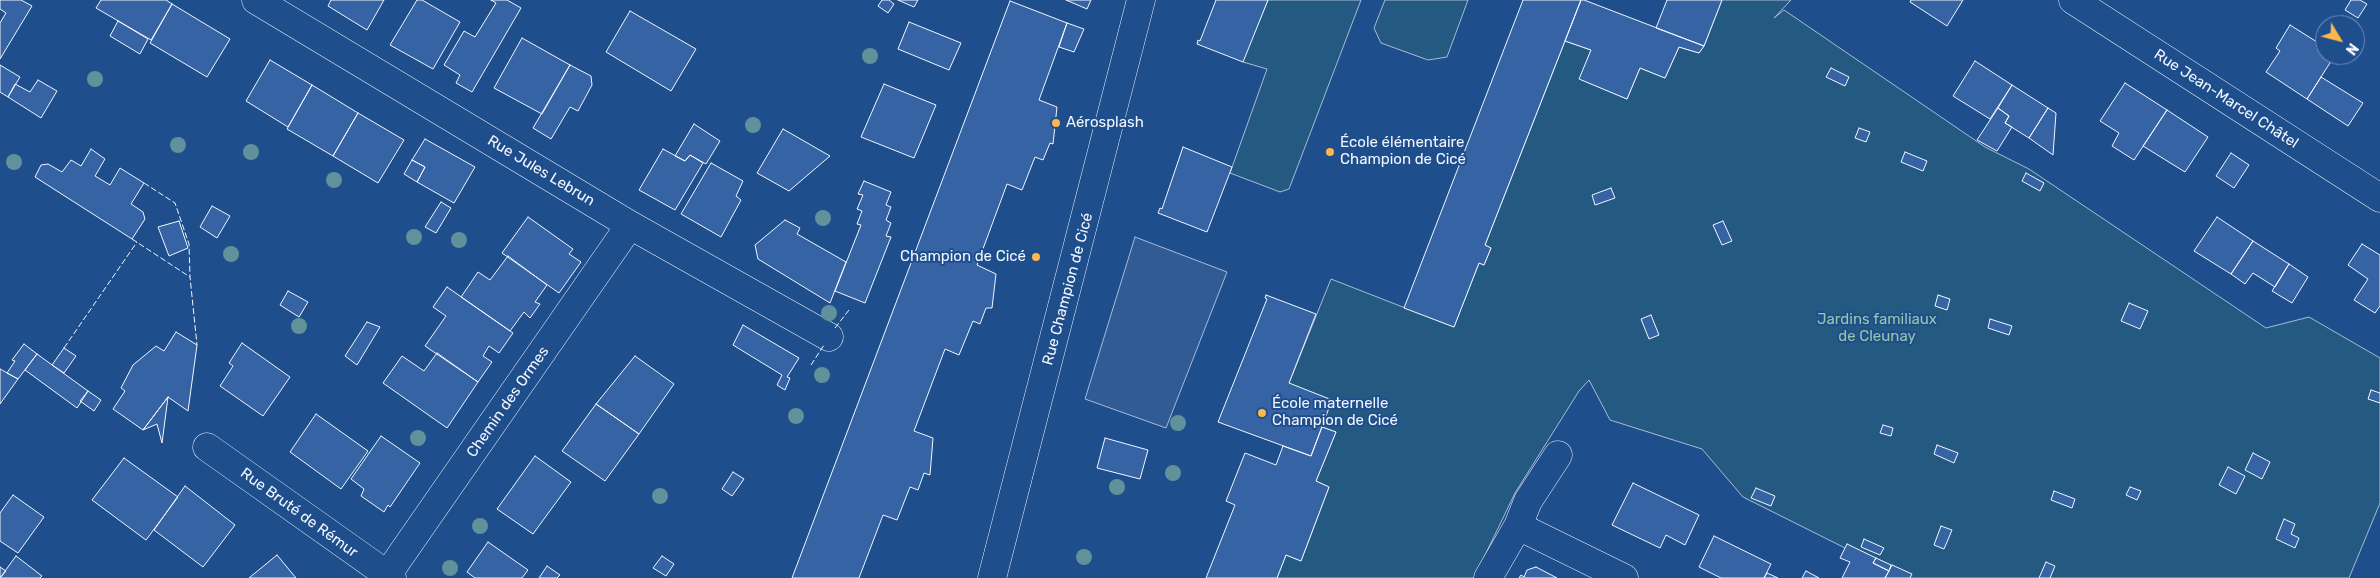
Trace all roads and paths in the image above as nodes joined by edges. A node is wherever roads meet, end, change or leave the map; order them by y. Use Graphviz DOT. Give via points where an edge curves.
graph roads {
  1 [pos="256,0"];
  2 [pos="1141,0"];
  3 [pos="2073,0"];
  4 [pos="2380,198"];
  5 [pos="630,225"];
  6 [pos="829,337"];
  7 [pos="207,447"];
  8 [pos="1558,455"];
  9 [pos="1518,526"];
  10 [pos="388,577"];
  11 [pos="992,578"];
  12 [pos="1488,578"];
  13 [pos="1624,578"];
  1 -- 5 [label="street, Rue Jules Lebrun"];
  2 -- 11 [label="street, Rue Champion de Cicé"];
  3 -- 4 [label="street, Rue Jean-Marcel Châtel"];
  5 -- 6 [label="street, Rue Jules Lebrun"];
  5 -- 10 [label="street, Chemin des Ormes"];
  7 -- 10 [label="street, Rue Bruté de Rémur"];
  8 -- 9 [label="street" via="1528,501"];
  9 -- 12 [label="street"];
  9 -- 13 [label="street"];
}
